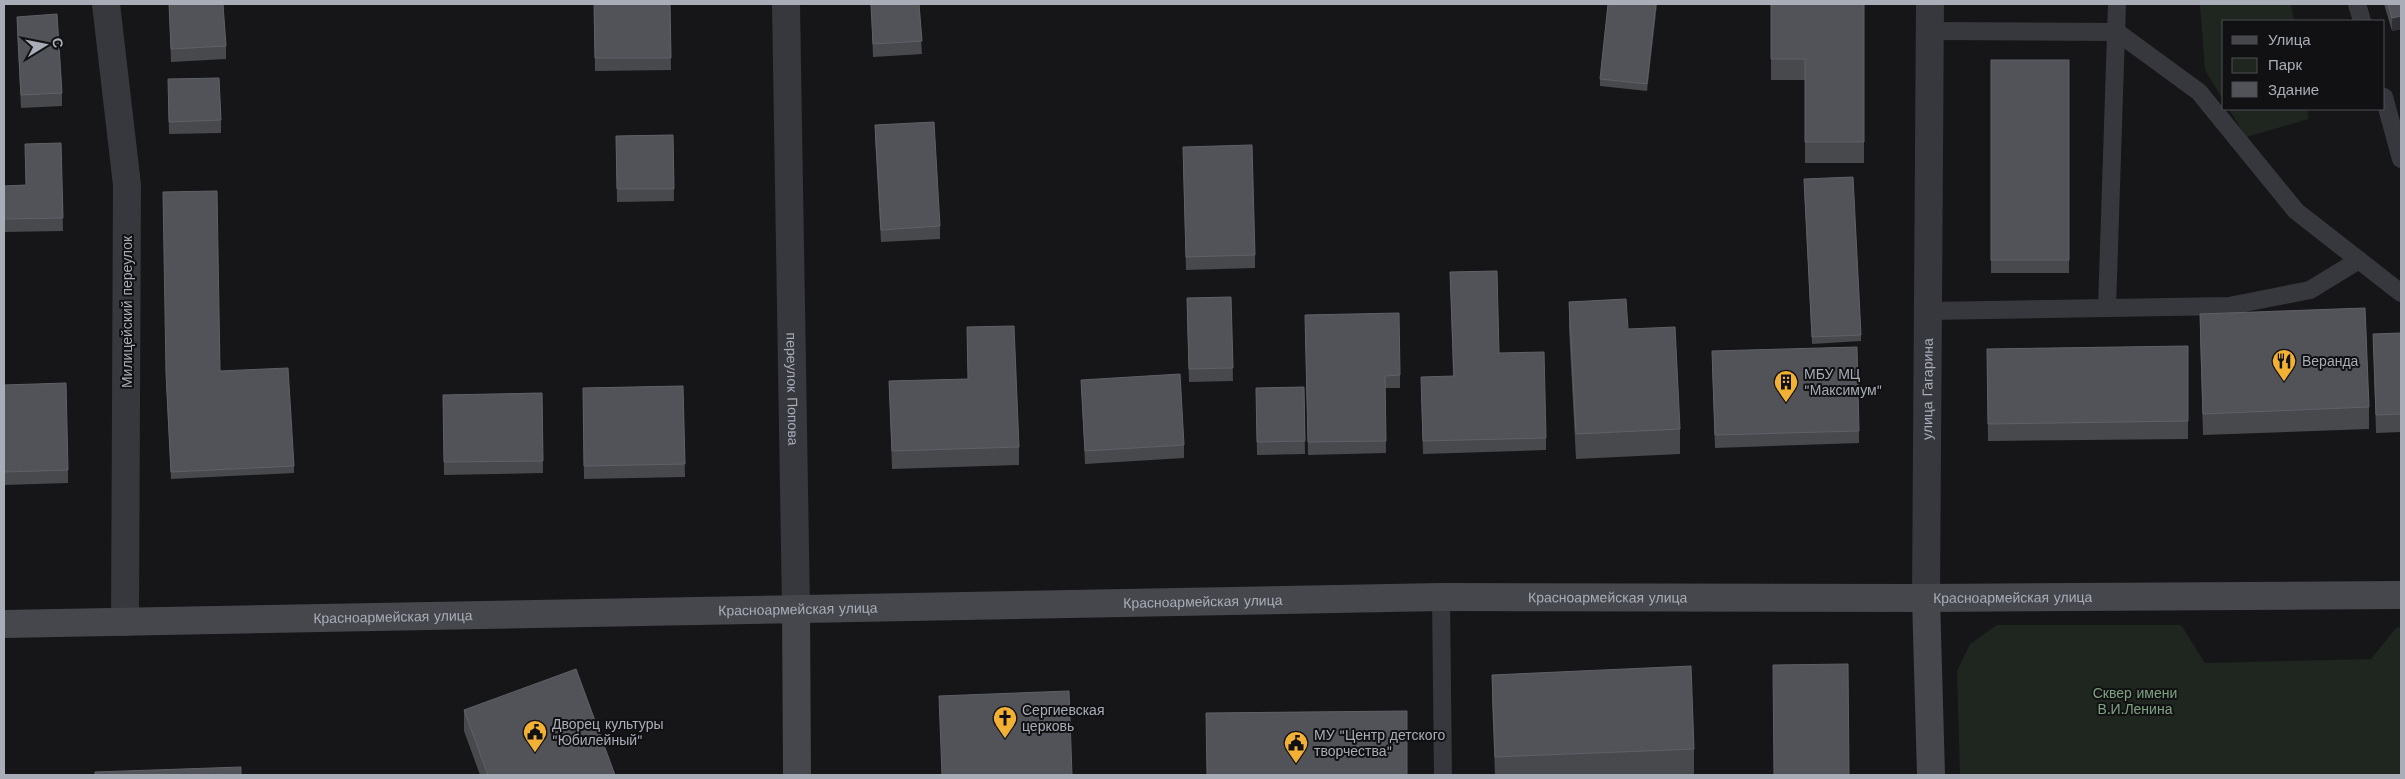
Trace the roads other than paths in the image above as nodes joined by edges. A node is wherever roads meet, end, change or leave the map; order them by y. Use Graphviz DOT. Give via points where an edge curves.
graph roads {
  1 [pos="106,4"];
  2 [pos="786,4"];
  3 [pos="1930,4"];
  4 [pos="2117,4"];
  5 [pos="2357,4"];
  6 [pos="2362,20"];
  7 [pos="1929,32"];
  8 [pos="2117,32"];
  9 [pos="2385,101"];
  10 [pos="2401,158"];
  11 [pos="2359,260"];
  12 [pos="2401,293"];
  13 [pos="2107,308"];
  14 [pos="1928,311"];
  15 [pos="2401,595"];
  16 [pos="1441,597"];
  17 [pos="1926,598"];
  18 [pos="796,609"];
  19 [pos="125,622"];
  20 [pos="4,624"];
  21 [pos="797,775"];
  22 [pos="1443,775"];
  23 [pos="1931,775"];
  1 -- 19 [label="street, Милицейский переулок" via="127,185"];
  2 -- 18 [label="street, переулок Попова"];
  3 -- 7 [label="street, улица Гагарина"];
  4 -- 8 [label="lane"];
  5 -- 6 [label="lane"];
  7 -- 8 [label="lane"];
  7 -- 14 [label="street, улица Гагарина"];
  8 -- 11 [label="lane" via="2199,92 2296,211"];
  8 -- 13 [label="lane"];
  9 -- 10 [label="lane"];
  11 -- 12 [label="lane"];
  11 -- 13 [label="lane" via="2310,290 2229,306"];
  13 -- 14 [label="lane"];
  14 -- 17 [label="street, улица Гагарина"];
  15 -- 17 [label="main road, Красноармейская улица"];
  16 -- 17 [label="main road, Красноармейская улица"];
  16 -- 18 [label="main road, Красноармейская улица"];
  16 -- 22 [label="lane"];
  17 -- 23 [label="main road, улица Гагарина"];
  18 -- 19 [label="main road, Красноармейская улица"];
  18 -- 21 [label="main road, переулок Попова"];
  19 -- 20 [label="main road, Красноармейская улица"];
}
